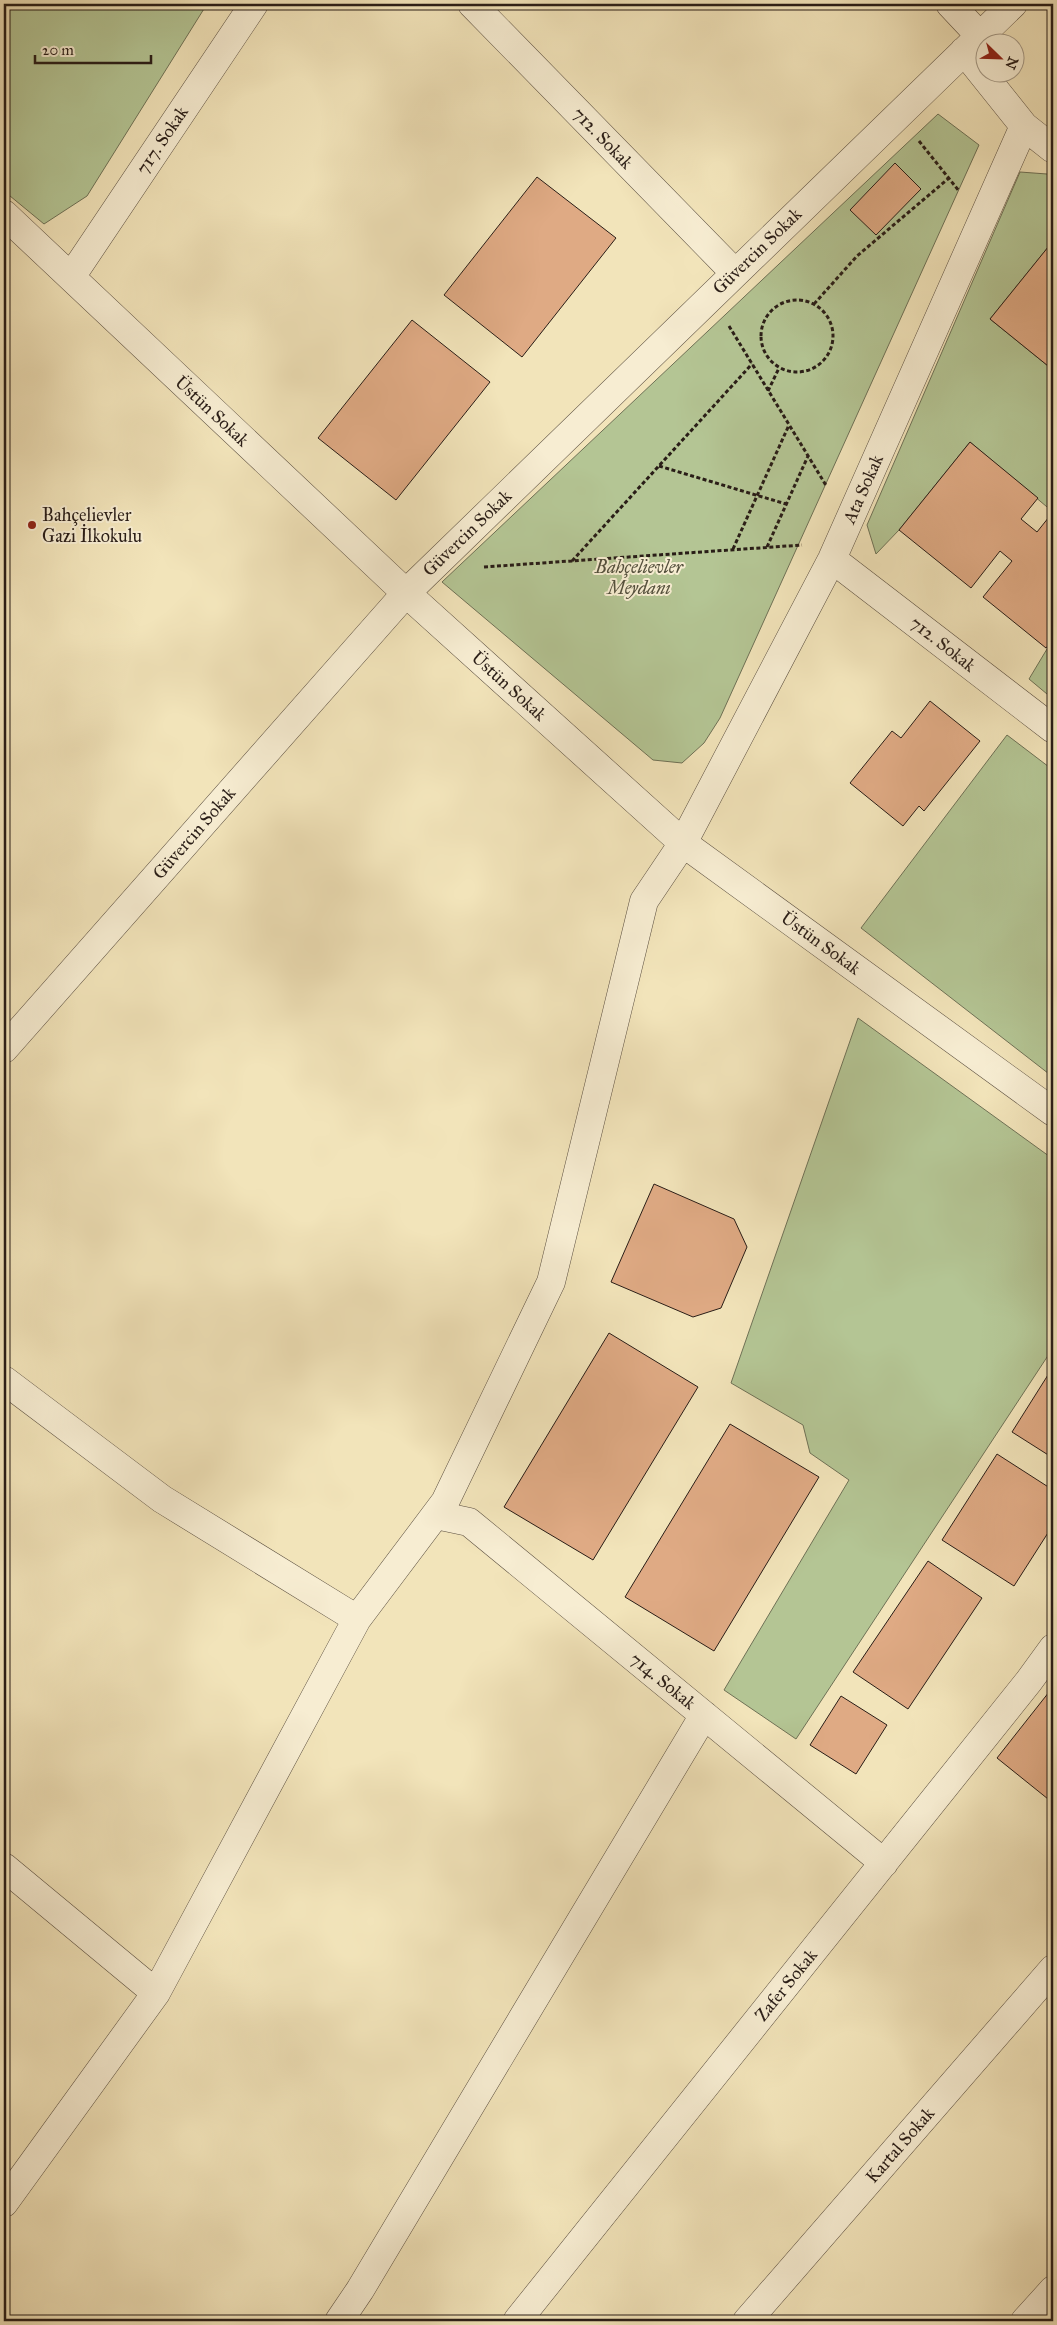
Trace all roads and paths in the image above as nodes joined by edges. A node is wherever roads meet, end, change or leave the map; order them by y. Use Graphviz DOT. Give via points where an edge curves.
graph roads {
  1 [pos="254,4"];
  2 [pos="472,4"];
  3 [pos="950,4"];
  4 [pos="1013,4"];
  5 [pos="972,43"];
  6 [pos="899,114"];
  7 [pos="1024,126"];
  8 [pos="1053,149"];
  9 [pos="948,178"];
  10 [pos="4,214"];
  11 [pos="982,221"];
  12 [pos="735,273"];
  13 [pos="71,277"];
  14 [pos="711,296"];
  15 [pos="814,304"];
  16 [pos="752,364"];
  17 [pos="779,368"];
  18 [pos="768,391"];
  19 [pos="789,425"];
  20 [pos="808,456"];
  21 [pos="659,466"];
  22 [pos="757,495"];
  23 [pos="786,504"];
  24 [pos="840,541"];
  25 [pos="767,547"];
  26 [pos="733,550"];
  27 [pos="572,561"];
  28 [pos="427,571"];
  29 [pos="406,593"];
  30 [pos="1053,729"];
  31 [pos="683,843"];
  32 [pos="4,1049"];
  33 [pos="1053,1112"];
  34 [pos="4,1380"];
  35 [pos="436,1515"];
  36 [pos="357,1619"];
  37 [pos="1053,1648"];
  38 [pos="704,1715"];
  39 [pos="884,1863"];
  40 [pos="4,1867"];
  41 [pos="1053,1969"];
  42 [pos="156,1993"];
  43 [pos="4,2203"];
  44 [pos="1053,2290"];
  45 [pos="339,2321"];
  46 [pos="517,2321"];
  47 [pos="747,2321"];
  48 [pos="1025,2321"];
  1 -- 13 [label="street, 717. Sokak"];
  2 -- 12 [label="street, 712. Sokak"];
  3 -- 5 [label="street"];
  4 -- 5 [label="street"];
  5 -- 6 [label="street, Güvercin Sokak"];
  5 -- 7 [label="street"];
  6 -- 9 [label="path"];
  6 -- 12 [label="street, Güvercin Sokak"];
  7 -- 8 [label="street"];
  7 -- 11 [label="street, Ata Sokak"];
  9 -- 11 [label="path"];
  9 -- 15 [label="path" via="857,256"];
  10 -- 13 [label="street, Üstün Sokak"];
  11 -- 24 [label="street, Ata Sokak"];
  12 -- 14 [label="street, Güvercin Sokak"];
  13 -- 29 [label="street, Üstün Sokak"];
  14 -- 16 [label="path"];
  14 -- 28 [label="street, Güvercin Sokak"];
  15 -- 17 [label="path" via="826,315 832,330 831,346 824,360 811,369 795,372"];
  15 -- 17 [label="path" via="799,300 782,302 770,312 762,326 761,342 767,357"];
  16 -- 18 [label="path"];
  16 -- 21 [label="path"];
  17 -- 18 [label="path"];
  18 -- 19 [label="path"];
  19 -- 20 [label="path"];
  19 -- 22 [label="path"];
  20 -- 23 [label="path"];
  20 -- 24 [label="path"];
  21 -- 22 [label="path"];
  21 -- 27 [label="path"];
  22 -- 23 [label="path"];
  22 -- 26 [label="path"];
  23 -- 25 [label="path"];
  24 -- 25 [label="path"];
  24 -- 30 [label="street, 712. Sokak"];
  24 -- 31 [label="street, Ata Sokak"];
  25 -- 26 [label="path"];
  26 -- 27 [label="path"];
  27 -- 28 [label="path"];
  28 -- 29 [label="street, Güvercin Sokak"];
  29 -- 31 [label="street, Üstün Sokak"];
  29 -- 32 [label="street, Güvercin Sokak"];
  31 -- 33 [label="street, Üstün Sokak"];
  31 -- 35 [label="street, Ata Sokak" via="644,901 551,1282"];
  34 -- 36 [label="street" via="162,1499"];
  35 -- 36 [label="street, Ata Sokak"];
  35 -- 38 [label="street, 714. Sokak" via="469,1522"];
  36 -- 42 [label="street, Ata Sokak"];
  37 -- 39 [label="street, Zafer Sokak"];
  38 -- 39 [label="street, 714. Sokak"];
  38 -- 45 [label="street"];
  39 -- 46 [label="street, Zafer Sokak"];
  40 -- 42 [label="street"];
  41 -- 47 [label="street, Kartal Sokak"];
  42 -- 43 [label="street, Ata Sokak"];
  44 -- 48 [label="street"];
}
